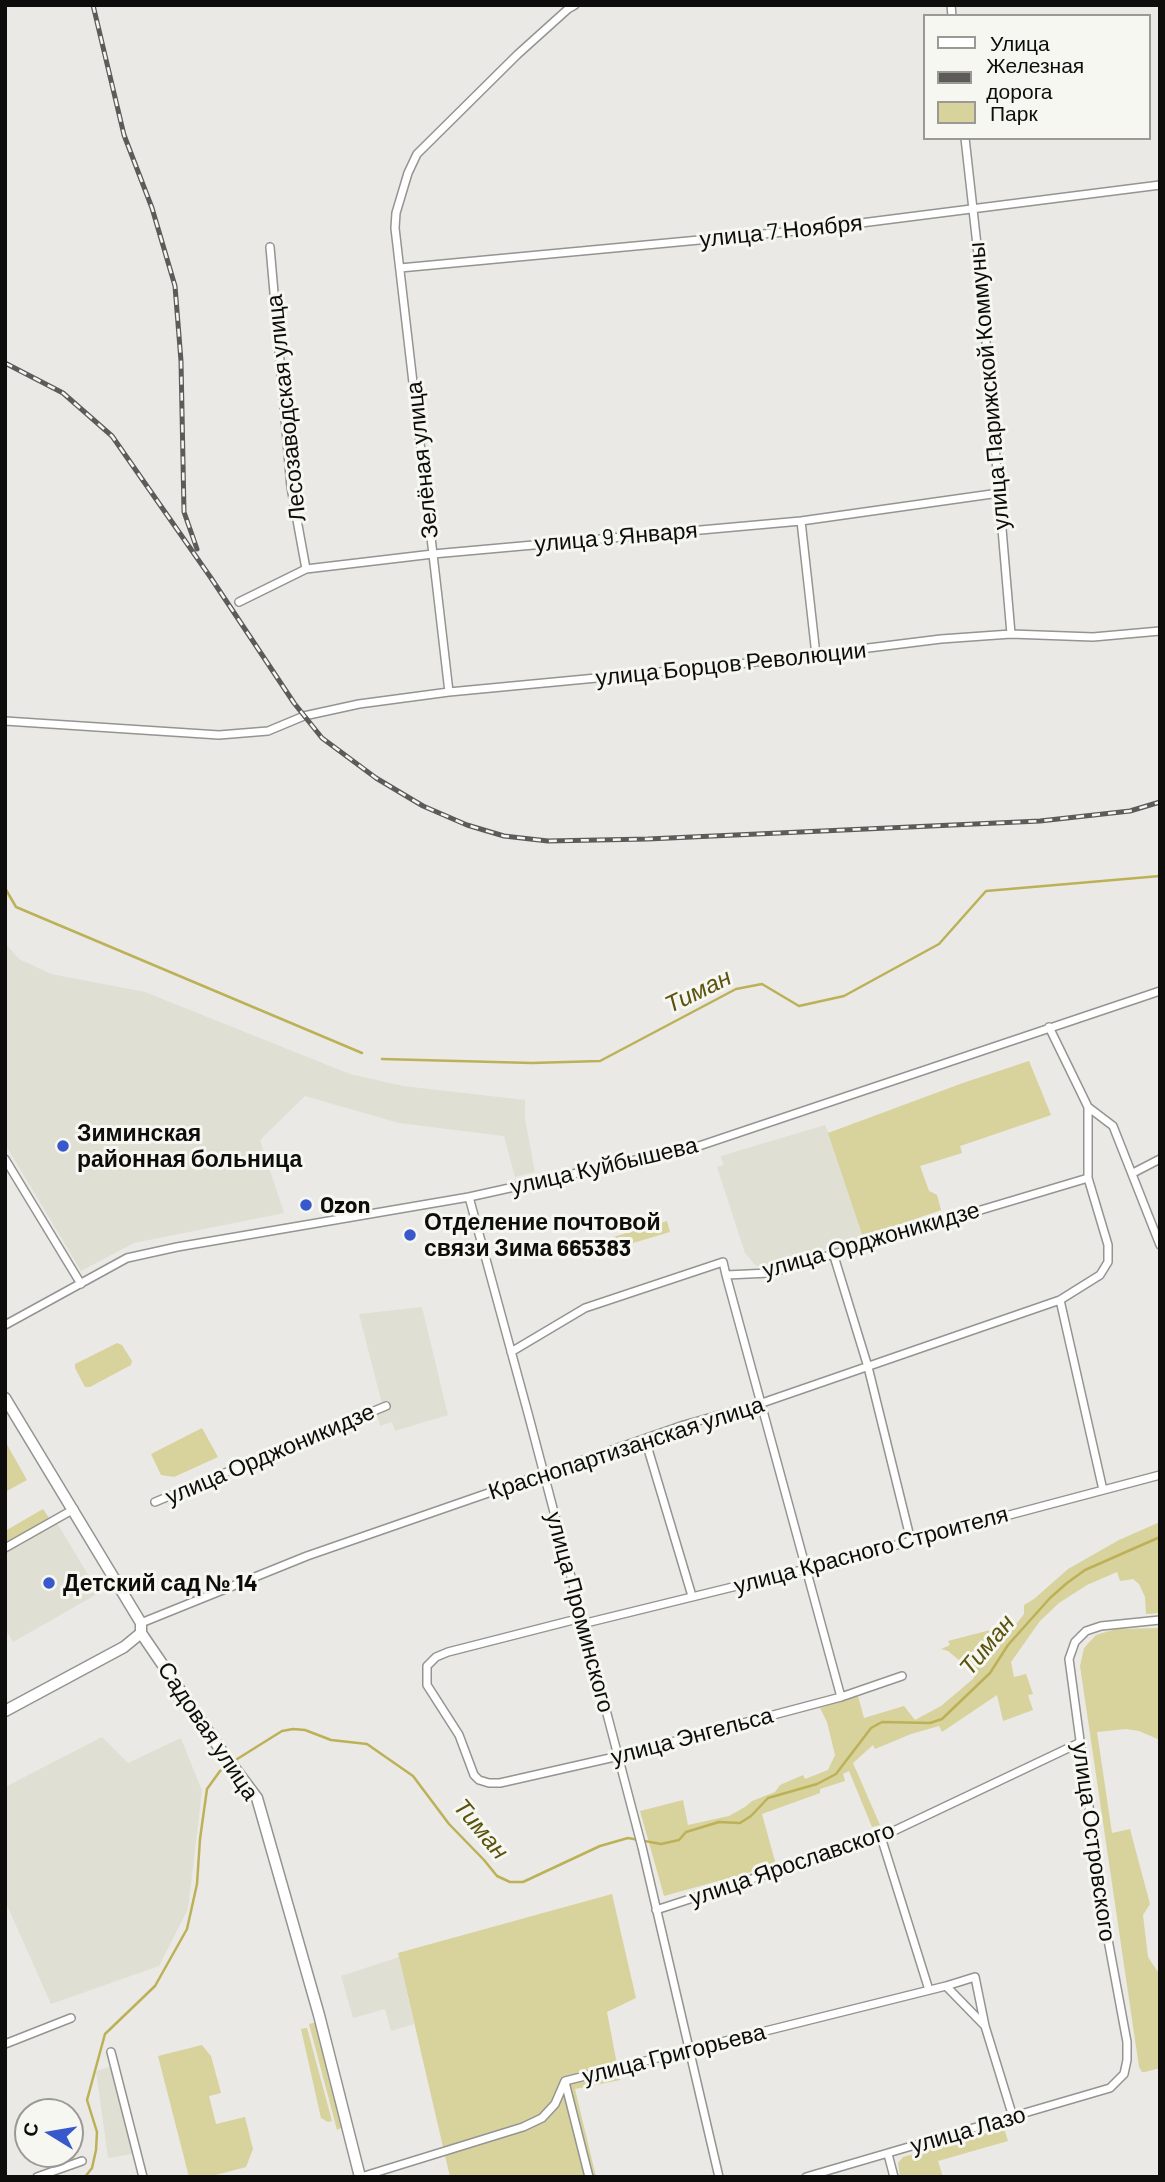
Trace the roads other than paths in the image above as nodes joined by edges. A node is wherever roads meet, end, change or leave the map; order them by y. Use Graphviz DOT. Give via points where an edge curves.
graph roads {
  1 [pos="575,5"];
  2 [pos="965,140"];
  3 [pos="1160,185"];
  4 [pos="972,208"];
  5 [pos="270,247"];
  6 [pos="400,268"];
  7 [pos="999,493"];
  8 [pos="801,521"];
  9 [pos="433,554"];
  10 [pos="306,569"];
  11 [pos="239,602"];
  12 [pos="1160,631"];
  13 [pos="1010,634"];
  14 [pos="816,655"];
  15 [pos="449,692"];
  16 [pos="5,721"];
  17 [pos="1160,991"];
  18 [pos="1049,1027"];
  19 [pos="1088,1107"];
  20 [pos="5,1159"];
  21 [pos="1160,1159"];
  22 [pos="1133,1173"];
  23 [pos="1088,1178"];
  24 [pos="469,1197"];
  25 [pos="1160,1245"];
  26 [pos="833,1253"];
  27 [pos="726,1275"];
  28 [pos="81,1284"];
  29 [pos="1060,1300"];
  30 [pos="5,1325"];
  31 [pos="512,1352"];
  32 [pos="868,1367"];
  33 [pos="5,1398"];
  34 [pos="762,1403"];
  35 [pos="386,1406"];
  36 [pos="645,1439"];
  37 [pos="543,1474"];
  38 [pos="1160,1475"];
  39 [pos="1103,1490"];
  40 [pos="155,1502"];
  41 [pos="74,1510"];
  42 [pos="911,1541"];
  43 [pos="5,1548"];
  44 [pos="806,1569"];
  45 [pos="692,1596"];
  46 [pos="1160,1620"];
  47 [pos="582,1621"];
  48 [pos="141,1628"];
  49 [pos="902,1676"];
  50 [pos="841,1697"];
  51 [pos="5,1711"];
  52 [pos="1079,1743"];
  53 [pos="619,1756"];
  54 [pos="479,1780"];
  55 [pos="881,1838"];
  56 [pos="656,1910"];
  57 [pos="946,1986"];
  58 [pos="929,1990"];
  59 [pos="71,2018"];
  60 [pos="985,2026"];
  61 [pos="5,2044"];
  62 [pos="689,2051"];
  63 [pos="111,2052"];
  64 [pos="1124,2074"];
  65 [pos="565,2081"];
  66 [pos="1013,2117"];
  67 [pos="888,2154"];
  68 [pos="62,2168"];
  69 [pos="37,2177"];
  70 [pos="143,2177"];
  71 [pos="361,2177"];
  72 [pos="589,2177"];
  73 [pos="719,2177"];
  74 [pos="806,2177"];
  75 [pos="894,2177"];
  1 -- 6 [label="street, Зелёная улица" via="517,54 417,154 396,213"];
  2 -- 4 [label="street, улица Парижской Коммуны"];
  3 -- 4 [label="street, улица 7 Ноября"];
  4 -- 6 [label="street, улица 7 Ноября" via="806,230"];
  4 -- 7 [label="street, улица Парижской Коммуны"];
  5 -- 10 [label="street, Лесозаводская улица" via="291,487"];
  6 -- 9 [label="street, Зелёная улица"];
  7 -- 8 [label="street, улица 9 Января"];
  7 -- 13 [label="street, улица Парижской Коммуны"];
  8 -- 9 [label="street, улица 9 Января"];
  8 -- 14 [label="street"];
  9 -- 10 [label="street, улица 9 Января"];
  9 -- 15 [label="street, Зелёная улица"];
  10 -- 11 [label="street, улица 9 Января"];
  12 -- 13 [label="street, улица Борцов Революции" via="1093,637"];
  13 -- 14 [label="street, улица Борцов Революции"];
  14 -- 15 [label="street, улица Борцов Революции"];
  15 -- 16 [label="street, улица Борцов Революции" via="359,704 304,716 268,731 219,735"];
  17 -- 18 [label="street, улица Куйбышева"];
  18 -- 19 [label="street"];
  18 -- 24 [label="street, улица Куйбышева" via="699,1146"];
  19 -- 22 [label="street" via="1113,1126"];
  19 -- 23 [label="street"];
  20 -- 28 [label="street"];
  21 -- 22 [label="street"];
  22 -- 25 [label="street"];
  23 -- 26 [label="street, улица Орджоникидзе"];
  23 -- 29 [label="street, Краснопартизанская улица" via="1108,1245 1106,1268"];
  24 -- 28 [label="street, улица Куйбышева" via="127,1258"];
  24 -- 31 [label="street, улица Проминского"];
  26 -- 27 [label="street, улица Орджоникидзе" via="770,1273"];
  26 -- 32 [label="street"];
  27 -- 31 [label="street, улица Орджоникидзе" via="723,1262 585,1308"];
  27 -- 34 [label="street"];
  28 -- 30 [label="street, улица Куйбышева"];
  29 -- 32 [label="street, Краснопартизанская улица"];
  29 -- 39 [label="street"];
  31 -- 37 [label="street, улица Проминского"];
  32 -- 34 [label="street, Краснопартизанская улица"];
  32 -- 42 [label="street"];
  33 -- 41 [label="street, Садовая улица"];
  34 -- 36 [label="street, Краснопартизанская улица"];
  34 -- 44 [label="street"];
  35 -- 40 [label="street, улица Орджоникидзе"];
  36 -- 37 [label="street, Краснопартизанская улица"];
  36 -- 45 [label="street"];
  37 -- 47 [label="street, улица Проминского"];
  37 -- 48 [label="street, Краснопартизанская улица" via="307,1556"];
  38 -- 39 [label="street, улица Красного Строителя"];
  39 -- 42 [label="street, улица Красного Строителя"];
  41 -- 43 [label="street"];
  41 -- 48 [label="street, Садовая улица"];
  42 -- 44 [label="street, улица Красного Строителя"];
  44 -- 45 [label="street, улица Красного Строителя"];
  44 -- 50 [label="street"];
  45 -- 47 [label="street, улица Красного Строителя"];
  46 -- 52 [label="street, улица Островского" via="1101,1626 1086,1631 1075,1642 1069,1659"];
  47 -- 53 [label="street, улица Проминского"];
  47 -- 54 [label="street, улица Красного Строителя" via="448,1652 427,1666 427,1685 460,1735"];
  48 -- 51 [label="street, Краснопартизанская улица" via="124,1647"];
  48 -- 71 [label="street, Садовая улица" via="257,1798"];
  49 -- 50 [label="street, улица Энгельса"];
  50 -- 53 [label="street, улица Энгельса"];
  52 -- 55 [label="street, улица Ярославского"];
  52 -- 64 [label="street, улица Островского" via="1127,2042"];
  53 -- 54 [label="street, улица Энгельса" via="500,1783"];
  53 -- 56 [label="street, улица Проминского"];
  55 -- 56 [label="street, улица Ярославского"];
  55 -- 58 [label="street"];
  56 -- 62 [label="street"];
  57 -- 58 [label="street, улица Григорьева"];
  57 -- 60 [label="street"];
  57 -- 60 [label="street, улица Григорьева" via="975,1978"];
  58 -- 62 [label="street, улица Григорьева"];
  59 -- 61 [label="street"];
  60 -- 66 [label="street"];
  62 -- 65 [label="street, улица Григорьева"];
  62 -- 73 [label="street"];
  63 -- 70 [label="street"];
  64 -- 66 [label="street, улица Лазо" via="1110,2088"];
  65 -- 71 [label="street, улица Григорьева" via="555,2104 542,2118 523,2127"];
  65 -- 72 [label="street"];
  66 -- 67 [label="street, улица Лазо"];
  67 -- 74 [label="street, улица Лазо"];
  67 -- 75 [label="street"];
  68 -- 69 [label="street"];
}
